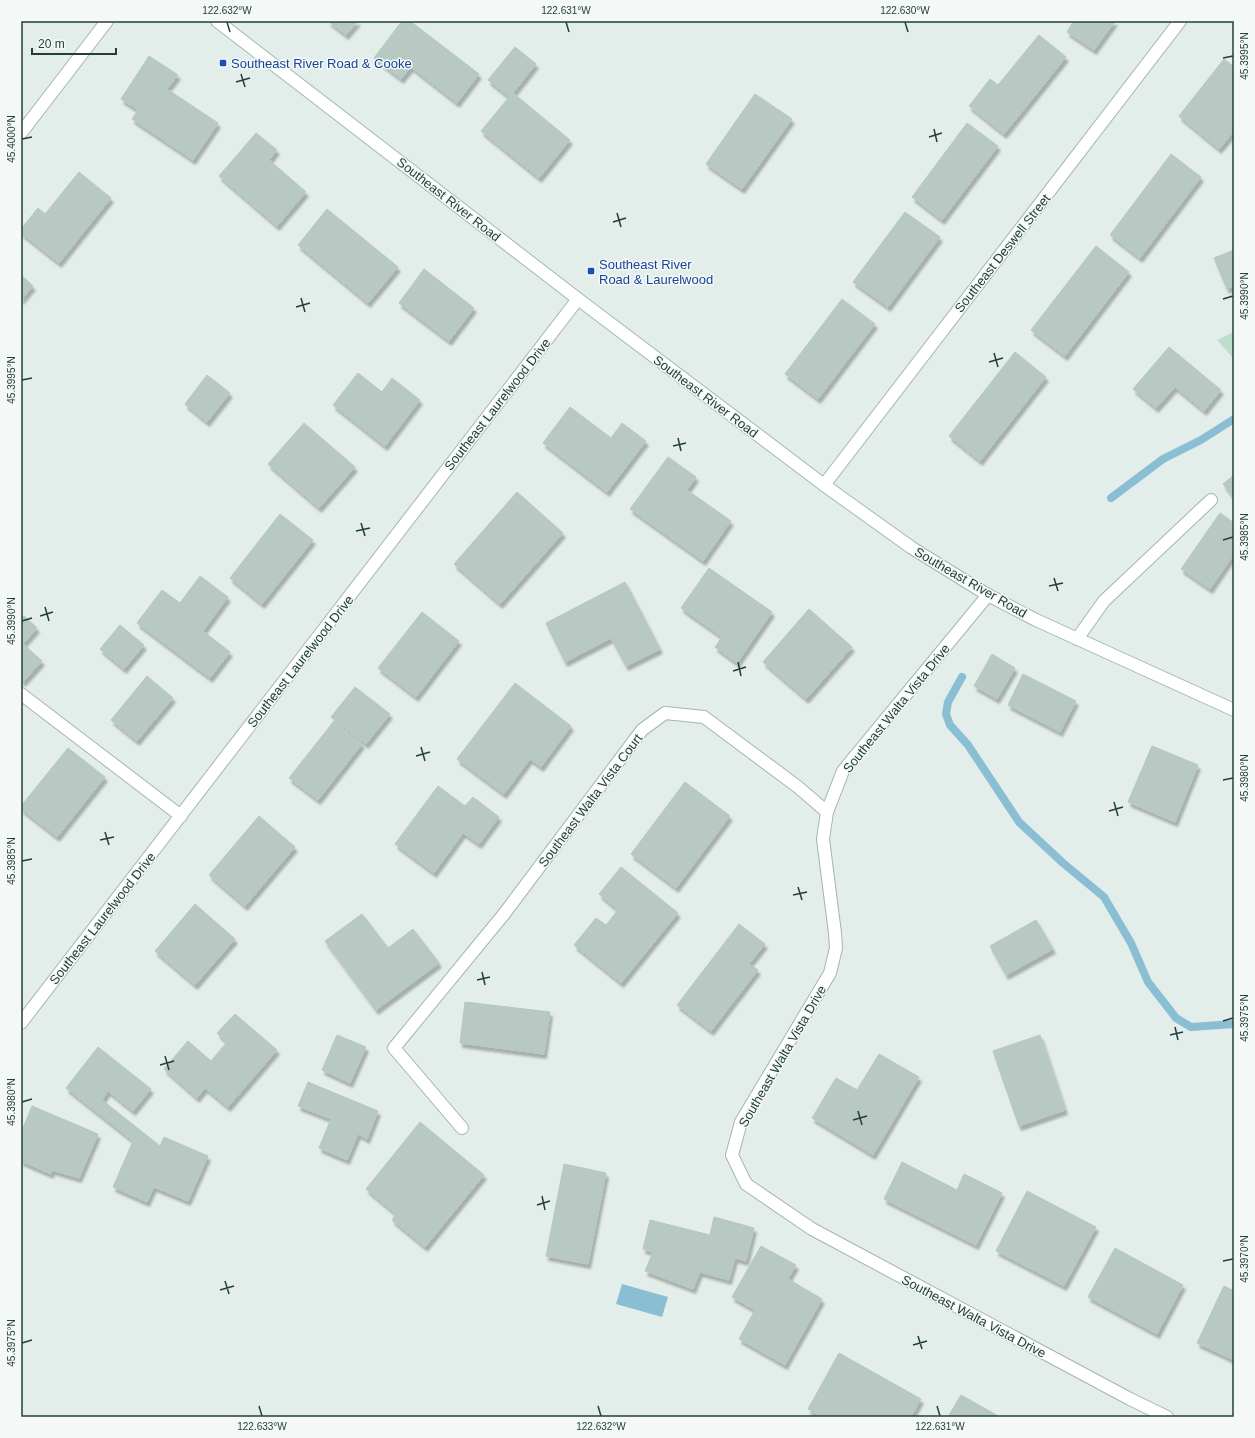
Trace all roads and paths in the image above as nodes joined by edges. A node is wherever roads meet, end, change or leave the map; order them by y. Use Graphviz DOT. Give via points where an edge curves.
graph roads {
  1 [pos="106,21"];
  2 [pos="217,21"];
  3 [pos="1180,21"];
  4 [pos="21,133"];
  5 [pos="578,299"];
  6 [pos="824,485"];
  7 [pos="1211,500"];
  8 [pos="988,595"];
  9 [pos="1077,639"];
  10 [pos="21,694"];
  11 [pos="1234,710"];
  12 [pos="826,812"];
  13 [pos="181,816"];
  14 [pos="21,1023"];
  15 [pos="462,1128"];
  16 [pos="1167,1417"];
  1 -- 4 [label="street"];
  2 -- 5 [label="street, Southeast River Road"];
  3 -- 6 [label="street, Southeast Deswell Street"];
  5 -- 6 [label="street, Southeast River Road"];
  5 -- 13 [label="street, Southeast Laurelwood Drive"];
  6 -- 8 [label="street, Southeast River Road" via="912,548"];
  7 -- 9 [label="street" via="1104,601"];
  8 -- 9 [label="street, Southeast River Road"];
  8 -- 12 [label="street, Southeast Walta Vista Drive" via="843,771"];
  9 -- 11 [label="street, Southeast River Road"];
  10 -- 13 [label="street"];
  12 -- 15 [label="street, Southeast Walta Vista Court" via="798,787 704,717 665,713 642,730 504,914 394,1048"];
  12 -- 16 [label="street, Southeast Walta Vista Drive" via="823,839 836,948 830,973 741,1122 732,1156 746,1184 812,1229"];
  13 -- 14 [label="street, Southeast Laurelwood Drive"];
}
